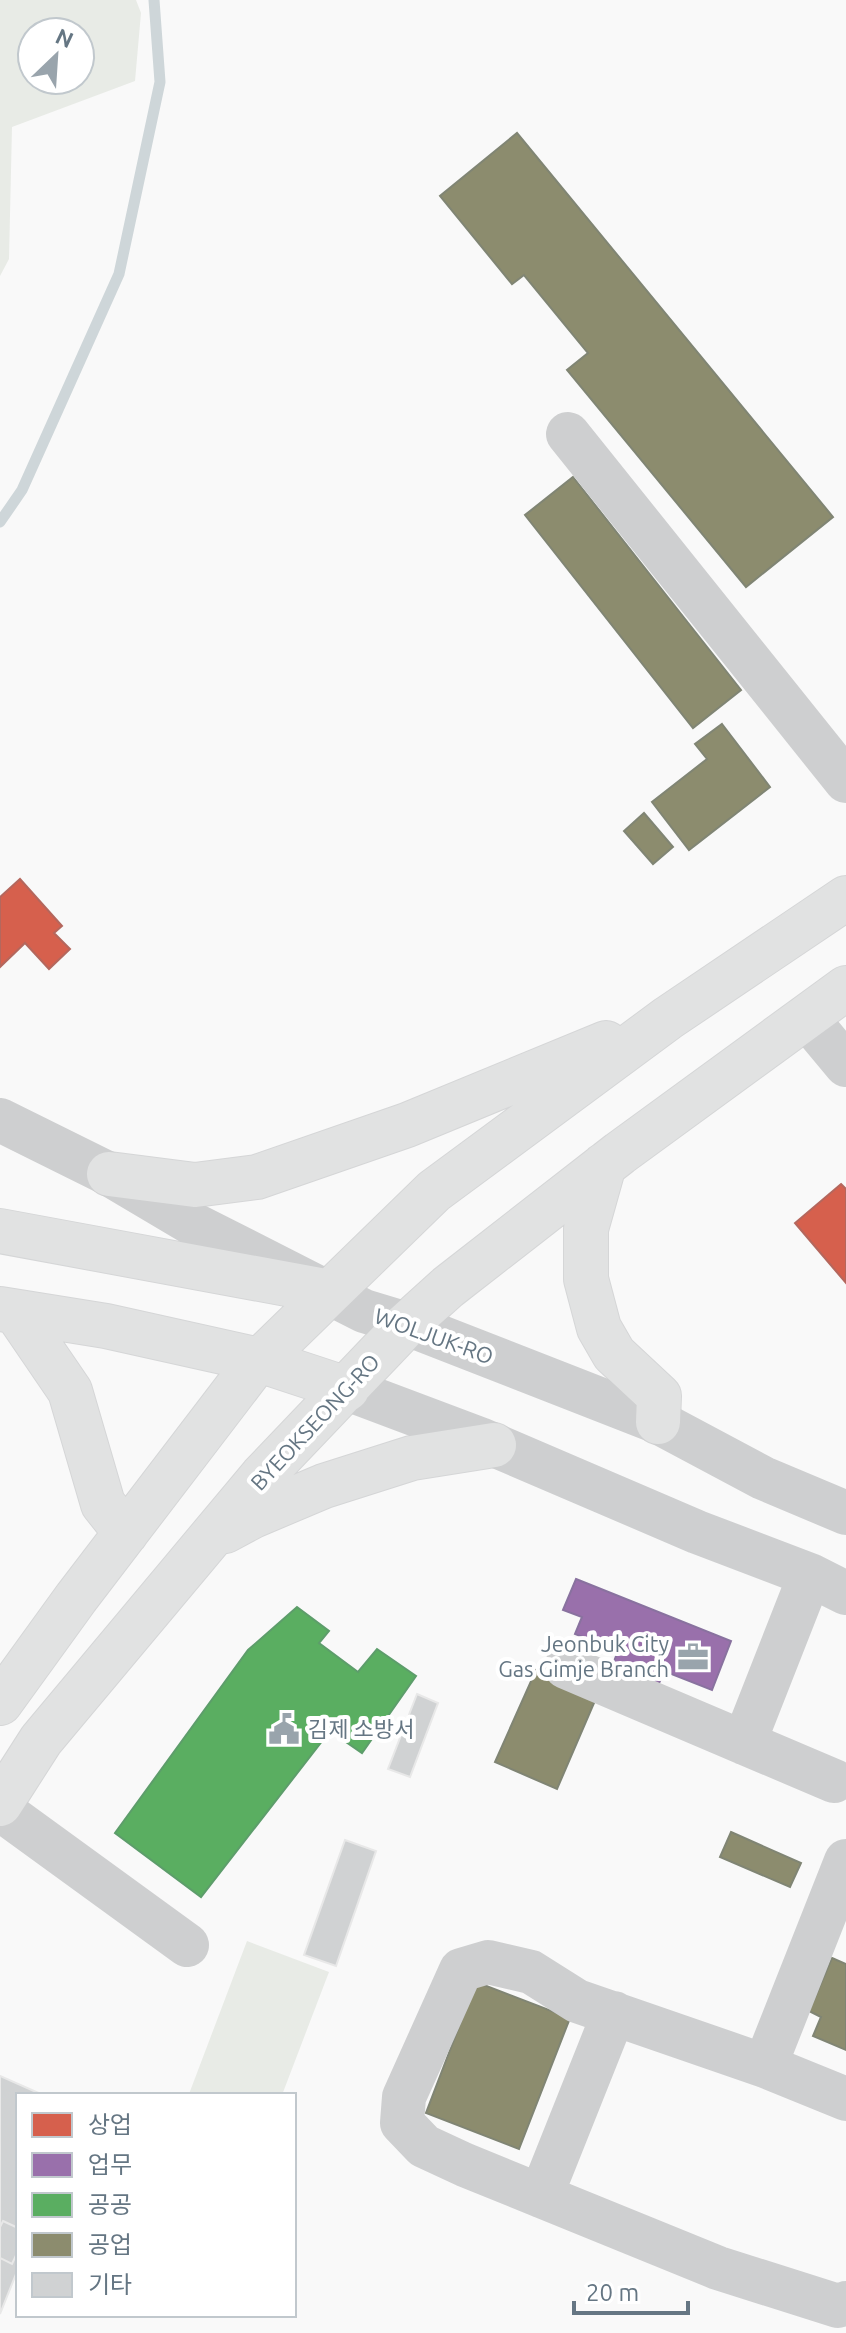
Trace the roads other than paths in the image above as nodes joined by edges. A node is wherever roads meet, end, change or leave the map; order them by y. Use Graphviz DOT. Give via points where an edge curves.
graph roads {
  1 [pos="568,434"];
  2 [pos="846,781"];
  3 [pos="846,898"];
  4 [pos="846,988"];
  5 [pos="806,1017"];
  6 [pos="668,1018"];
  7 [pos="846,1065"];
  8 [pos="0,1120"];
  9 [pos="604,1165"];
  10 [pos="109,1174"];
  11 [pos="0,1231"];
  12 [pos="330,1292"];
  13 [pos="8,1311"];
  14 [pos="407,1324"];
  15 [pos="259,1360"];
  16 [pos="347,1389"];
  17 [pos="658,1422"];
  18 [pos="494,1445"];
  19 [pos="846,1513"];
  20 [pos="126,1533"];
  21 [pos="209,1540"];
  22 [pos="828,1584"];
  23 [pos="566,1667"];
  24 [pos="0,1703"];
  25 [pos="744,1743"];
  26 [pos="834,1781"];
  27 [pos="0,1806"];
  28 [pos="846,1861"];
  29 [pos="187,1945"];
  30 [pos="614,2013"];
  31 [pos="765,2066"];
  32 [pos="846,2099"];
  33 [pos="541,2196"];
  34 [pos="846,2303"];
  1 -- 2 [label="street"];
  3 -- 6 [label="main road"];
  4 -- 5 [label="main road, BYEOKSEONG-RO"];
  5 -- 7 [label="street"];
  5 -- 9 [label="main road, BYEOKSEONG-RO"];
  6 -- 10 [label="main road" via="407,1125 257,1177 195,1185"];
  6 -- 12 [label="main road" via="434,1191"];
  8 -- 10 [label="street"];
  9 -- 14 [label="main road, BYEOKSEONG-RO"];
  9 -- 17 [label="main road" via="586,1229 586,1279 599,1328 614,1354 659,1396"];
  10 -- 12 [label="street" via="195,1225"];
  11 -- 12 [label="main road, WOLJUK-RO"];
  12 -- 14 [label="street, WOLJUK-RO" via="364,1311"];
  12 -- 15 [label="main road"];
  13 -- 15 [label="main road" via="106,1326"];
  13 -- 20 [label="main road" via="70,1391 103,1504"];
  14 -- 16 [label="main road, BYEOKSEONG-RO"];
  14 -- 17 [label="street, WOLJUK-RO"];
  15 -- 16 [label="main road"];
  15 -- 20 [label="main road"];
  16 -- 18 [label="street"];
  16 -- 21 [label="main road, BYEOKSEONG-RO" via="262,1476"];
  17 -- 19 [label="street, WOLJUK-RO" via="763,1478"];
  18 -- 21 [label="main road" via="412,1458 324,1486"];
  18 -- 22 [label="street"];
  20 -- 24 [label="main road"];
  21 -- 27 [label="main road, BYEOKSEONG-RO" via="41,1740"];
  22 -- 25 [label="street"];
  23 -- 25 [label="street"];
  25 -- 26 [label="street"];
  27 -- 29 [label="street"];
  28 -- 31 [label="street"];
  30 -- 31 [label="street"];
  30 -- 33 [label="street"];
  30 -- 33 [label="street" via="577,2001 531,1972 488,1962 461,1970 404,2097 402,2123 424,2146"];
  31 -- 32 [label="street"];
  33 -- 34 [label="street" via="718,2268 838,2306"];
}
